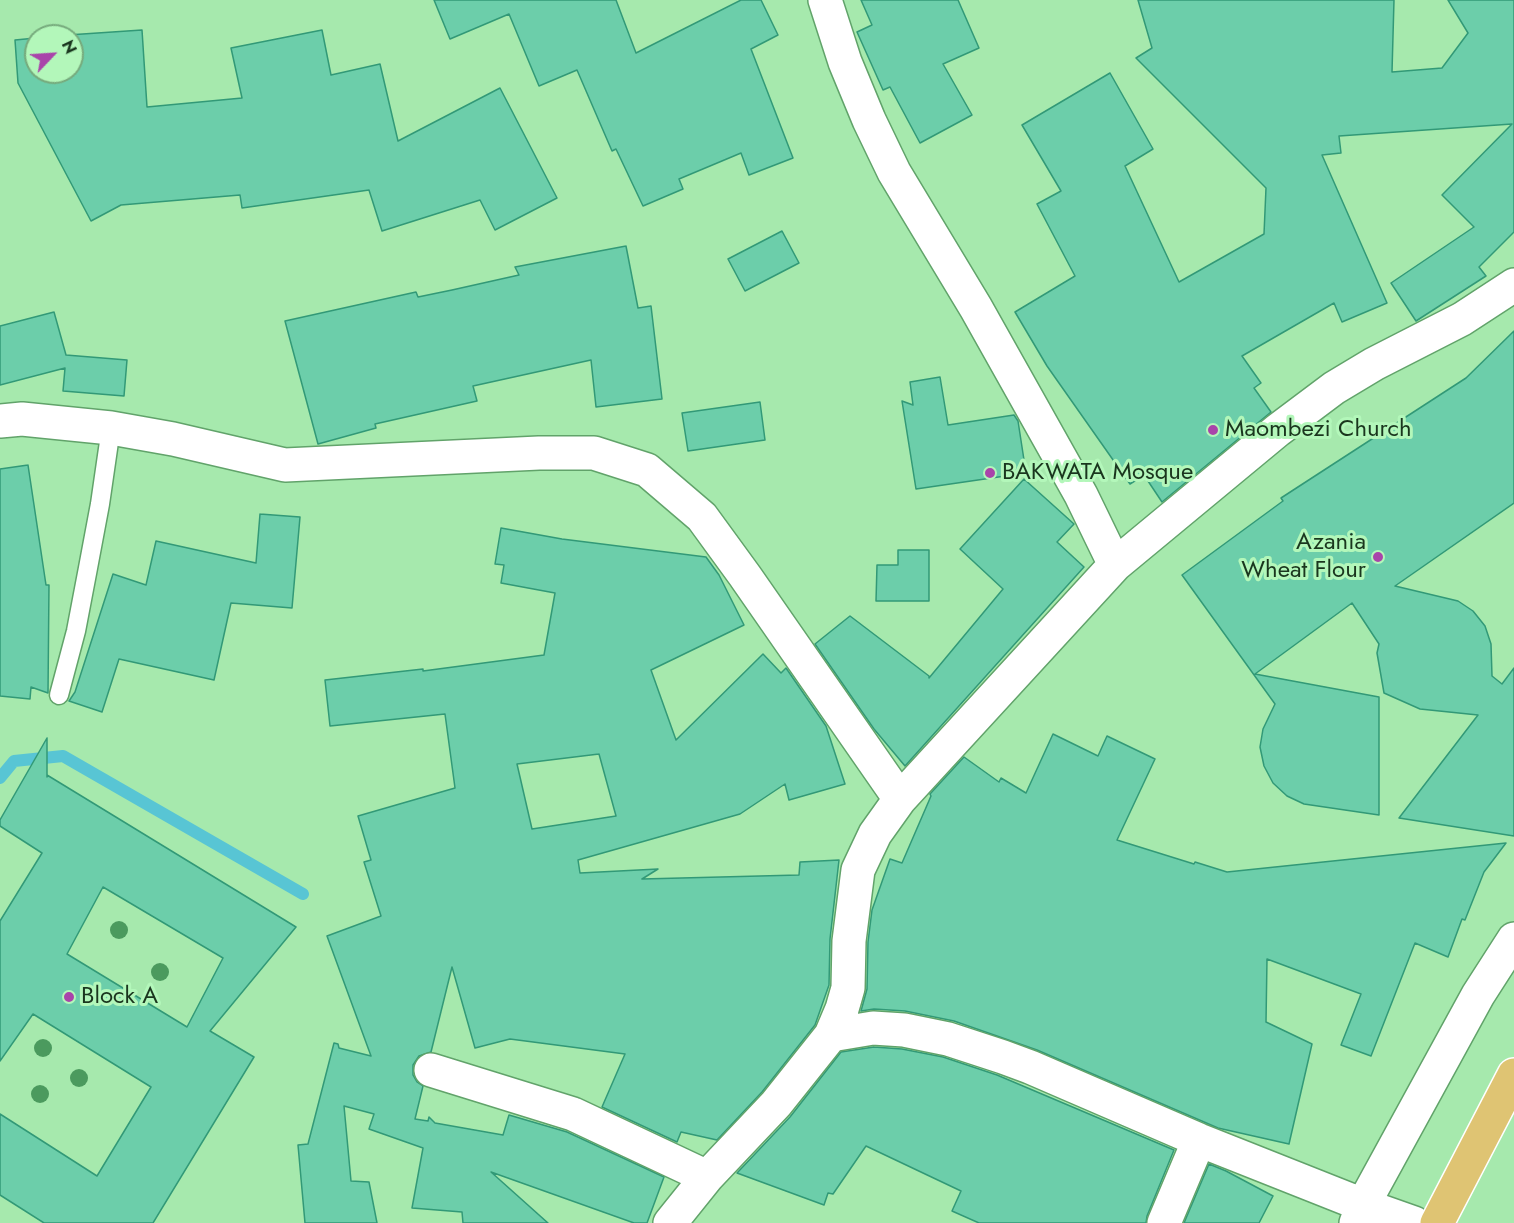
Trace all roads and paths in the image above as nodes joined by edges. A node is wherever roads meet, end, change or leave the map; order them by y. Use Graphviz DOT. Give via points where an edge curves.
graph roads {
  1 [pos="825,0"];
  2 [pos="1514,285"];
  3 [pos="0,421"];
  4 [pos="111,428"];
  5 [pos="1115,565"];
  6 [pos="59,695"];
  7 [pos="900,799"];
  8 [pos="1514,939"];
  9 [pos="831,1035"];
  10 [pos="431,1070"];
  11 [pos="1514,1075"];
  12 [pos="1199,1140"];
  13 [pos="707,1177"];
  14 [pos="1359,1214"];
  15 [pos="670,1223"];
  16 [pos="1164,1223"];
  17 [pos="1414,1223"];
  18 [pos="1437,1223"];
  1 -- 5 [label="street" via="853,81 894,172 999,349 1081,495"];
  2 -- 5 [label="street" via="1462,319 1334,388"];
  3 -- 4 [label="street" via="22,419"];
  4 -- 6 [label="lane" via="76,631"];
  4 -- 7 [label="street" via="285,465 594,453 647,470 702,517"];
  5 -- 7 [label="street"];
  7 -- 9 [label="street" via="874,834 858,870 848,988"];
  8 -- 14 [label="street" via="1478,995"];
  9 -- 12 [label="street" via="873,1028 948,1039 1030,1067"];
  9 -- 13 [label="street" via="776,1104"];
  10 -- 13 [label="street" via="573,1114"];
  11 -- 18 [label="main road"];
  12 -- 14 [label="street"];
  12 -- 16 [label="street"];
  13 -- 15 [label="street"];
  14 -- 17 [label="street"];
}
